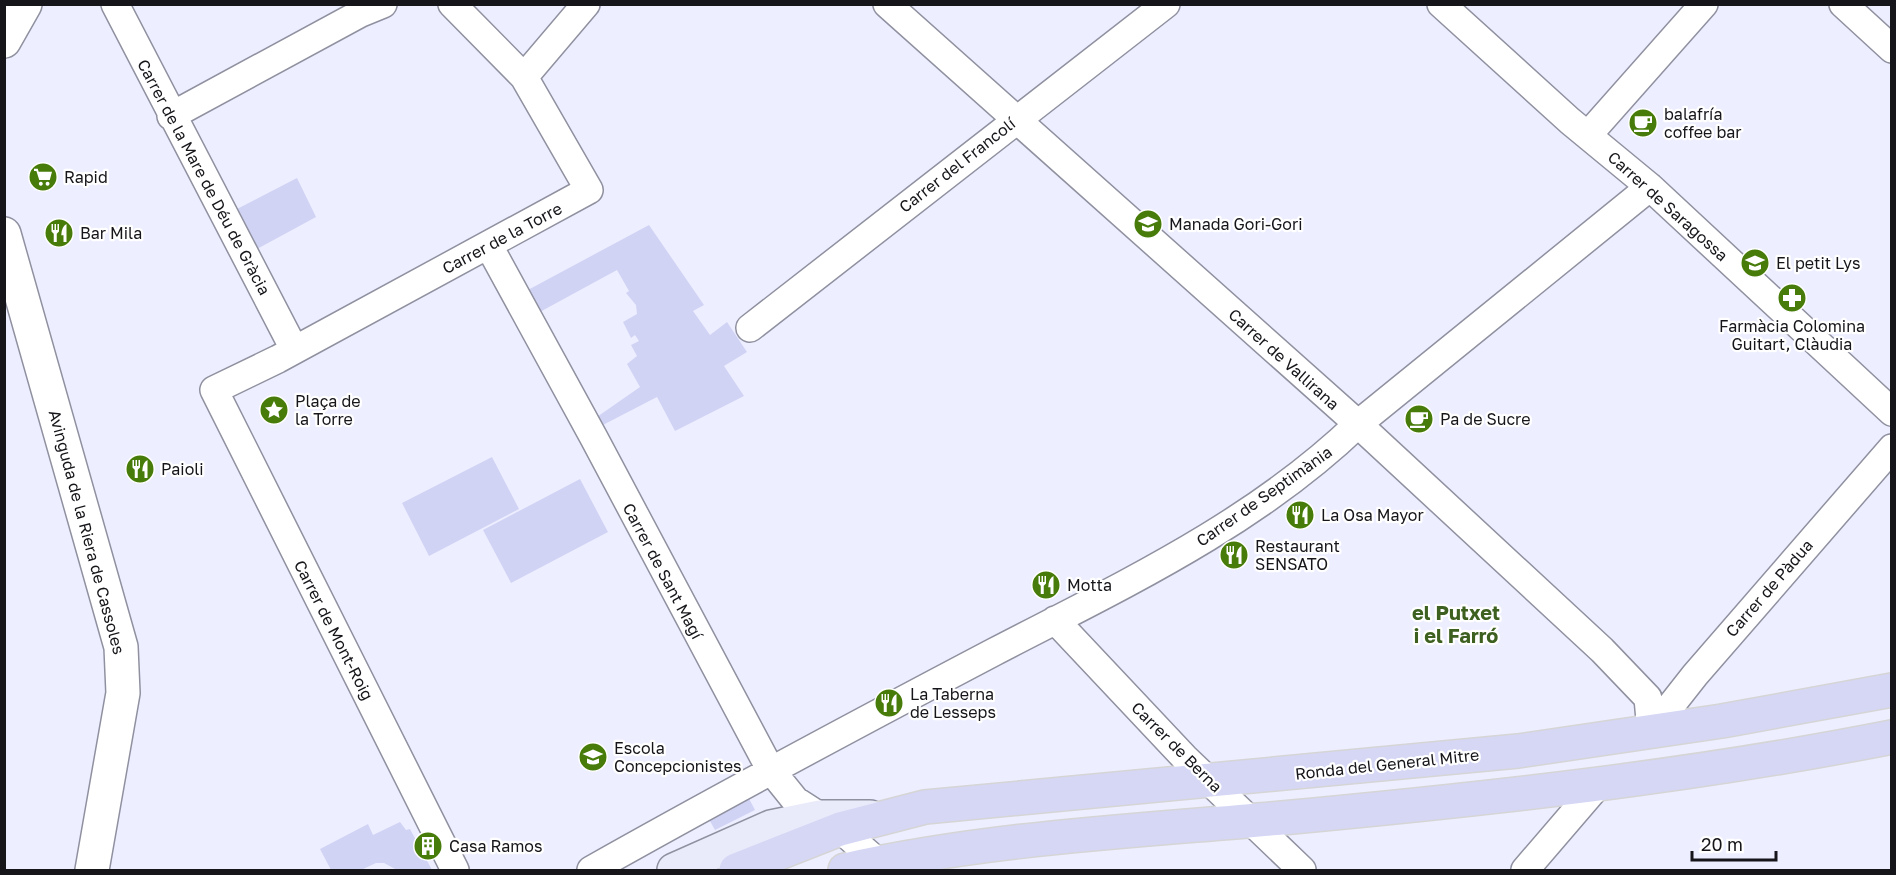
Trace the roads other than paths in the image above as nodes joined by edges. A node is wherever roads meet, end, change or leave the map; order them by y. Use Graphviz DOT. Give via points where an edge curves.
graph roads {
  1 [pos="25,4"];
  2 [pos="115,4"];
  3 [pos="452,4"];
  4 [pos="586,4"];
  5 [pos="887,4"];
  6 [pos="1166,4"];
  7 [pos="1441,4"];
  8 [pos="1704,4"];
  9 [pos="1843,4"];
  10 [pos="367,7"];
  11 [pos="4,41"];
  12 [pos="1892,49"];
  13 [pos="524,77"];
  14 [pos="171,116"];
  15 [pos="1016,119"];
  16 [pos="1588,135"];
  17 [pos="1650,187"];
  18 [pos="4,234"];
  19 [pos="489,246"];
  20 [pos="750,328"];
  21 [pos="294,349"];
  22 [pos="214,390"];
  23 [pos="1892,412"];
  24 [pos="1358,424"];
  25 [pos="1892,448"];
  26 [pos="1055,620"];
  27 [pos="1892,690"];
  28 [pos="1651,731"];
  29 [pos="1892,737"];
  30 [pos="770,769"];
  31 [pos="1211,781"];
  32 [pos="1598,785"];
  33 [pos="1250,821"];
  34 [pos="830,823"];
  35 [pos="890,868"];
  36 [pos="92,870"];
  37 [pos="455,870"];
  38 [pos="591,870"];
  39 [pos="674,870"];
  40 [pos="736,870"];
  41 [pos="845,870"];
  42 [pos="1302,870"];
  43 [pos="1525,870"];
  1 -- 11 [label="street"];
  2 -- 14 [label="street, Carrer de la Mare de Déu de Gràcia"];
  3 -- 13 [label="street"];
  4 -- 13 [label="street"];
  5 -- 15 [label="street, Carrer de Vallirana"];
  6 -- 15 [label="street, Carrer del Francolí"];
  7 -- 16 [label="street, Carrer de Saragossa"];
  8 -- 16 [label="street"];
  9 -- 12 [label="street"];
  10 -- 14 [label="street"];
  13 -- 19 [label="street, Carrer de la Torre" via="589,190"];
  14 -- 21 [label="street, Carrer de la Mare de Déu de Gràcia"];
  15 -- 20 [label="street, Carrer del Francolí"];
  15 -- 24 [label="street, Carrer de Vallirana"];
  16 -- 17 [label="street, Carrer de Saragossa"];
  17 -- 23 [label="street, Carrer de Saragossa"];
  17 -- 24 [label="street, Carrer de Septimània"];
  18 -- 36 [label="street, Avinguda de la Riera de Cassoles" via="121,647 123,693"];
  19 -- 21 [label="street, Carrer de la Torre"];
  19 -- 30 [label="street, Carrer de Sant Magí"];
  21 -- 22 [label="street, Carrer de la Torre"];
  22 -- 37 [label="street, Carrer de Mont-Roig"];
  24 -- 26 [label="street, Carrer de Septimània" via="1329,452 1224,528 1127,585"];
  24 -- 28 [label="street, Carrer de Vallirana" via="1648,698"];
  25 -- 28 [label="street, Carrer de Pàdua" via="1702,666"];
  26 -- 30 [label="street, Carrer de Septimània"];
  26 -- 31 [label="street, Carrer de Berna"];
  27 -- 28 [label="main road, Ronda del General Mitre"];
  28 -- 31 [label="main road, Ronda del General Mitre" via="1518,751"];
  28 -- 32 [label="main road"];
  29 -- 32 [label="main road"];
  30 -- 34 [label="street, Carrer de Sant Magí" via="795,800"];
  30 -- 38 [label="street"];
  31 -- 33 [label="street, Carrer de Berna"];
  31 -- 34 [label="main road, Ronda del General Mitre" via="925,807"];
  32 -- 33 [label="main road" via="1502,798"];
  32 -- 43 [label="street"];
  33 -- 35 [label="main road" via="995,844 933,855"];
  33 -- 42 [label="street, Carrer de Berna"];
  34 -- 35 [label="street, Carrer de Sant Magí"];
  34 -- 39 [label="main road, Ronda del General Mitre" via="771,827"];
  34 -- 40 [label="main road, Ronda del General Mitre"];
  35 -- 41 [label="main road"];
}
